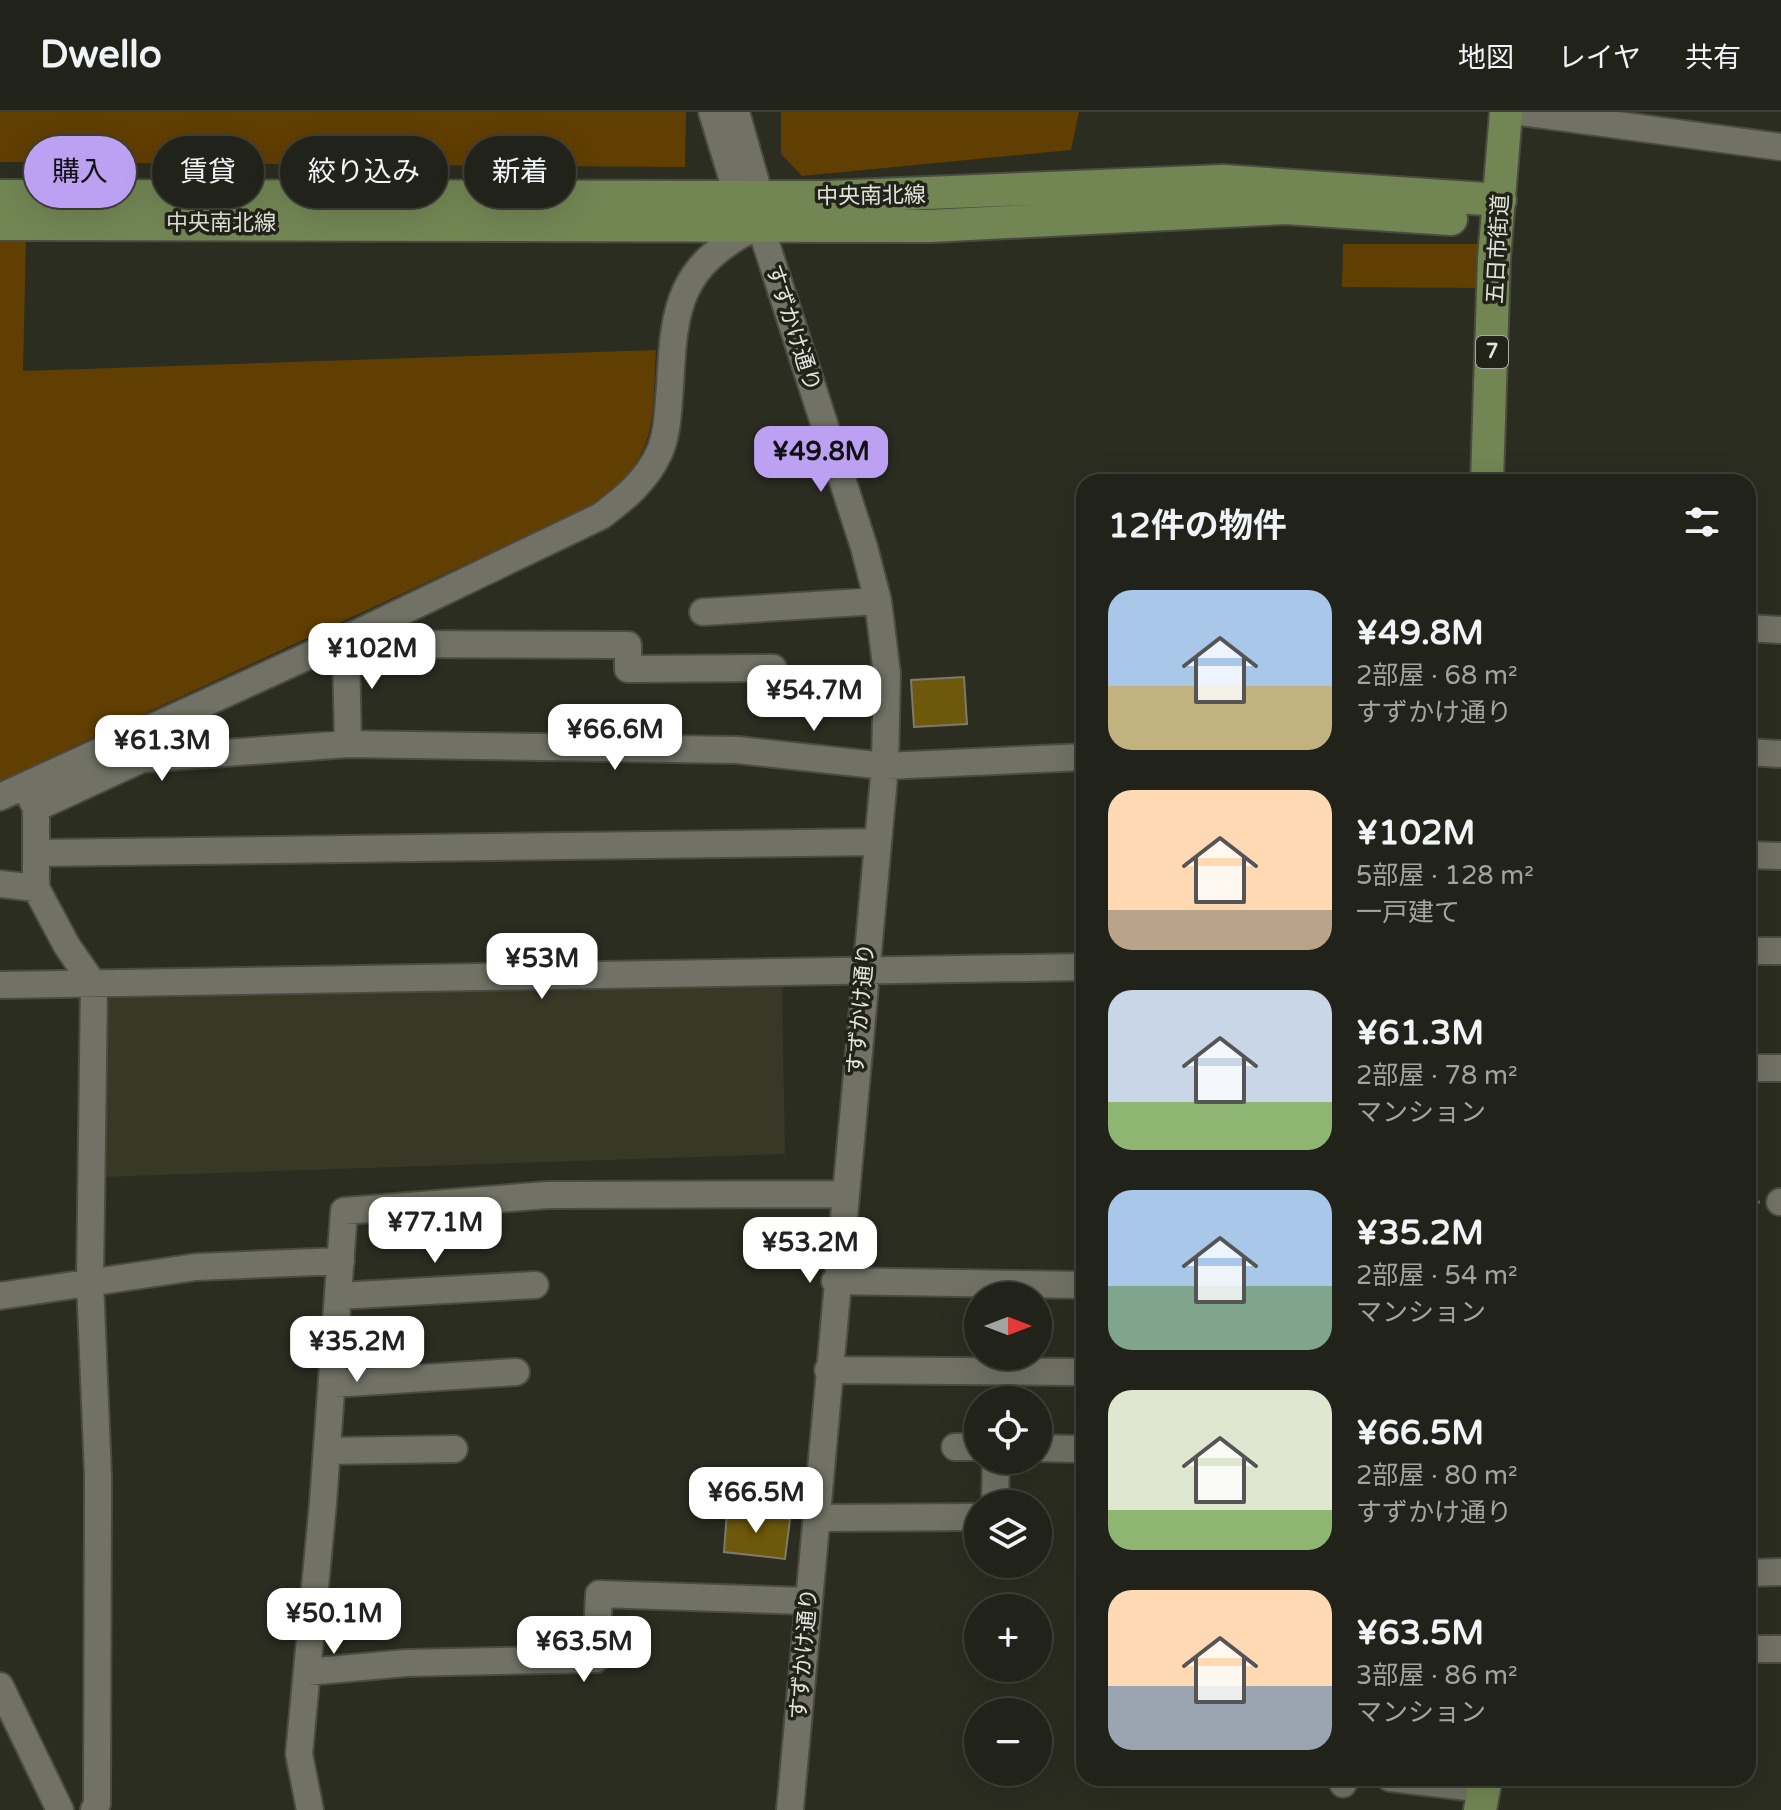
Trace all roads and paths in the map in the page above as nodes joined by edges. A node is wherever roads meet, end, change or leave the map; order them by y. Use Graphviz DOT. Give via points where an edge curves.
graph roads {
  1 [pos="712,112"];
  2 [pos="736,112"];
  3 [pos="1506,112"];
  4 [pos="1521,112"];
  5 [pos="1781,147"];
  6 [pos="0,196"];
  7 [pos="752,206"];
  8 [pos="1499,211"];
  9 [pos="0,224"];
  10 [pos="1487,474"];
  11 [pos="878,601"];
  12 [pos="703,612"];
  13 [pos="1756,628"];
  14 [pos="1781,630"];
  15 [pos="345,639"];
  16 [pos="346,666"];
  17 [pos="773,668"];
  18 [pos="348,744"];
  19 [pos="1756,752"];
  20 [pos="1781,754"];
  21 [pos="1076,757"];
  22 [pos="885,766"];
  23 [pos="0,797"];
  24 [pos="31,797"];
  25 [pos="877,842"];
  26 [pos="37,853"];
  27 [pos="1756,855"];
  28 [pos="1781,856"];
  29 [pos="0,884"];
  30 [pos="36,888"];
  31 [pos="1756,951"];
  32 [pos="1781,951"];
  33 [pos="1076,967"];
  34 [pos="864,972"];
  35 [pos="0,985"];
  36 [pos="94,985"];
  37 [pos="1756,1068"];
  38 [pos="1781,1068"];
  39 [pos="844,1194"];
  40 [pos="341,1261"];
  41 [pos="90,1281"];
  42 [pos="835,1281"];
  43 [pos="535,1285"];
  44 [pos="1076,1285"];
  45 [pos="1052,1287"];
  46 [pos="964,1289"];
  47 [pos="0,1296"];
  48 [pos="338,1296"];
  49 [pos="964,1365"];
  50 [pos="828,1370"];
  51 [pos="1052,1370"];
  52 [pos="1076,1371"];
  53 [pos="516,1372"];
  54 [pos="332,1384"];
  55 [pos="1052,1448"];
  56 [pos="454,1449"];
  57 [pos="1076,1449"];
  58 [pos="327,1451"];
  59 [pos="964,1517"];
  60 [pos="816,1518"];
  61 [pos="1781,1572"];
  62 [pos="1756,1573"];
  63 [pos="808,1601"];
  64 [pos="1756,1649"];
  65 [pos="1781,1649"];
  66 [pos="307,1672"];
  67 [pos="0,1686"];
  68 [pos="1443,1786"];
  69 [pos="1483,1792"];
  70 [pos="60,1810"];
  71 [pos="94,1810"];
  72 [pos="310,1810"];
  73 [pos="790,1810"];
  1 -- 7 [label="street"];
  2 -- 7 [label="street"];
  3 -- 8 [label="main road, 五日市街道 / 7"];
  4 -- 5 [label="street"];
  6 -- 7 [label="main road, 中央南北線"];
  7 -- 8 [label="main road, 中央南北線" via="1009,224 1286,208"];
  7 -- 9 [label="main road, 中央南北線"];
  7 -- 11 [label="street, すずかけ通り"];
  7 -- 15 [label="street" via="687,284 673,332 667,427 647,476 629,496 601,516"];
  8 -- 10 [label="main road, 五日市街道 / 7"];
  11 -- 12 [label="street"];
  11 -- 22 [label="street, すずかけ通り" via="887,674"];
  13 -- 14 [label="street"];
  15 -- 16 [label="street"];
  15 -- 24 [label="street"];
  16 -- 17 [label="street" via="393,644 613,644 628,645 628,669"];
  16 -- 18 [label="street"];
  18 -- 22 [label="street" via="738,750"];
  18 -- 24 [label="street" via="142,759"];
  19 -- 20 [label="street"];
  21 -- 22 [label="street"];
  22 -- 25 [label="street, すずかけ通り"];
  23 -- 24 [label="street"];
  24 -- 26 [label="street"];
  25 -- 26 [label="street"];
  25 -- 34 [label="street, すずかけ通り"];
  26 -- 30 [label="street"];
  27 -- 28 [label="street"];
  29 -- 30 [label="street"];
  30 -- 36 [label="street"];
  31 -- 32 [label="street"];
  33 -- 34 [label="street"];
  34 -- 36 [label="street"];
  34 -- 39 [label="street, すずかけ通り"];
  35 -- 36 [label="street"];
  36 -- 41 [label="street"];
  37 -- 38 [label="street"];
  39 -- 40 [label="street" via="548,1195 344,1211"];
  39 -- 42 [label="street, すずかけ通り"];
  40 -- 41 [label="street" via="196,1267"];
  40 -- 48 [label="street"];
  41 -- 47 [label="street"];
  41 -- 71 [label="street" via="98,1476"];
  42 -- 46 [label="street"];
  42 -- 50 [label="street, すずかけ通り"];
  43 -- 48 [label="street"];
  44 -- 45 [label="street"];
  48 -- 54 [label="street"];
  49 -- 50 [label="street"];
  50 -- 60 [label="street, すずかけ通り"];
  51 -- 52 [label="street"];
  53 -- 54 [label="street"];
  54 -- 58 [label="street"];
  55 -- 57 [label="street"];
  56 -- 58 [label="street"];
  58 -- 66 [label="street"];
  59 -- 60 [label="street"];
  60 -- 63 [label="street, すずかけ通り"];
  61 -- 62 [label="street"];
  63 -- 66 [label="street" via="599,1594 596,1659 406,1663"];
  63 -- 73 [label="street, すずかけ通り"];
  64 -- 65 [label="street"];
  66 -- 72 [label="street" via="299,1754"];
  67 -- 70 [label="street"];
  68 -- 69 [label="street"];
}
